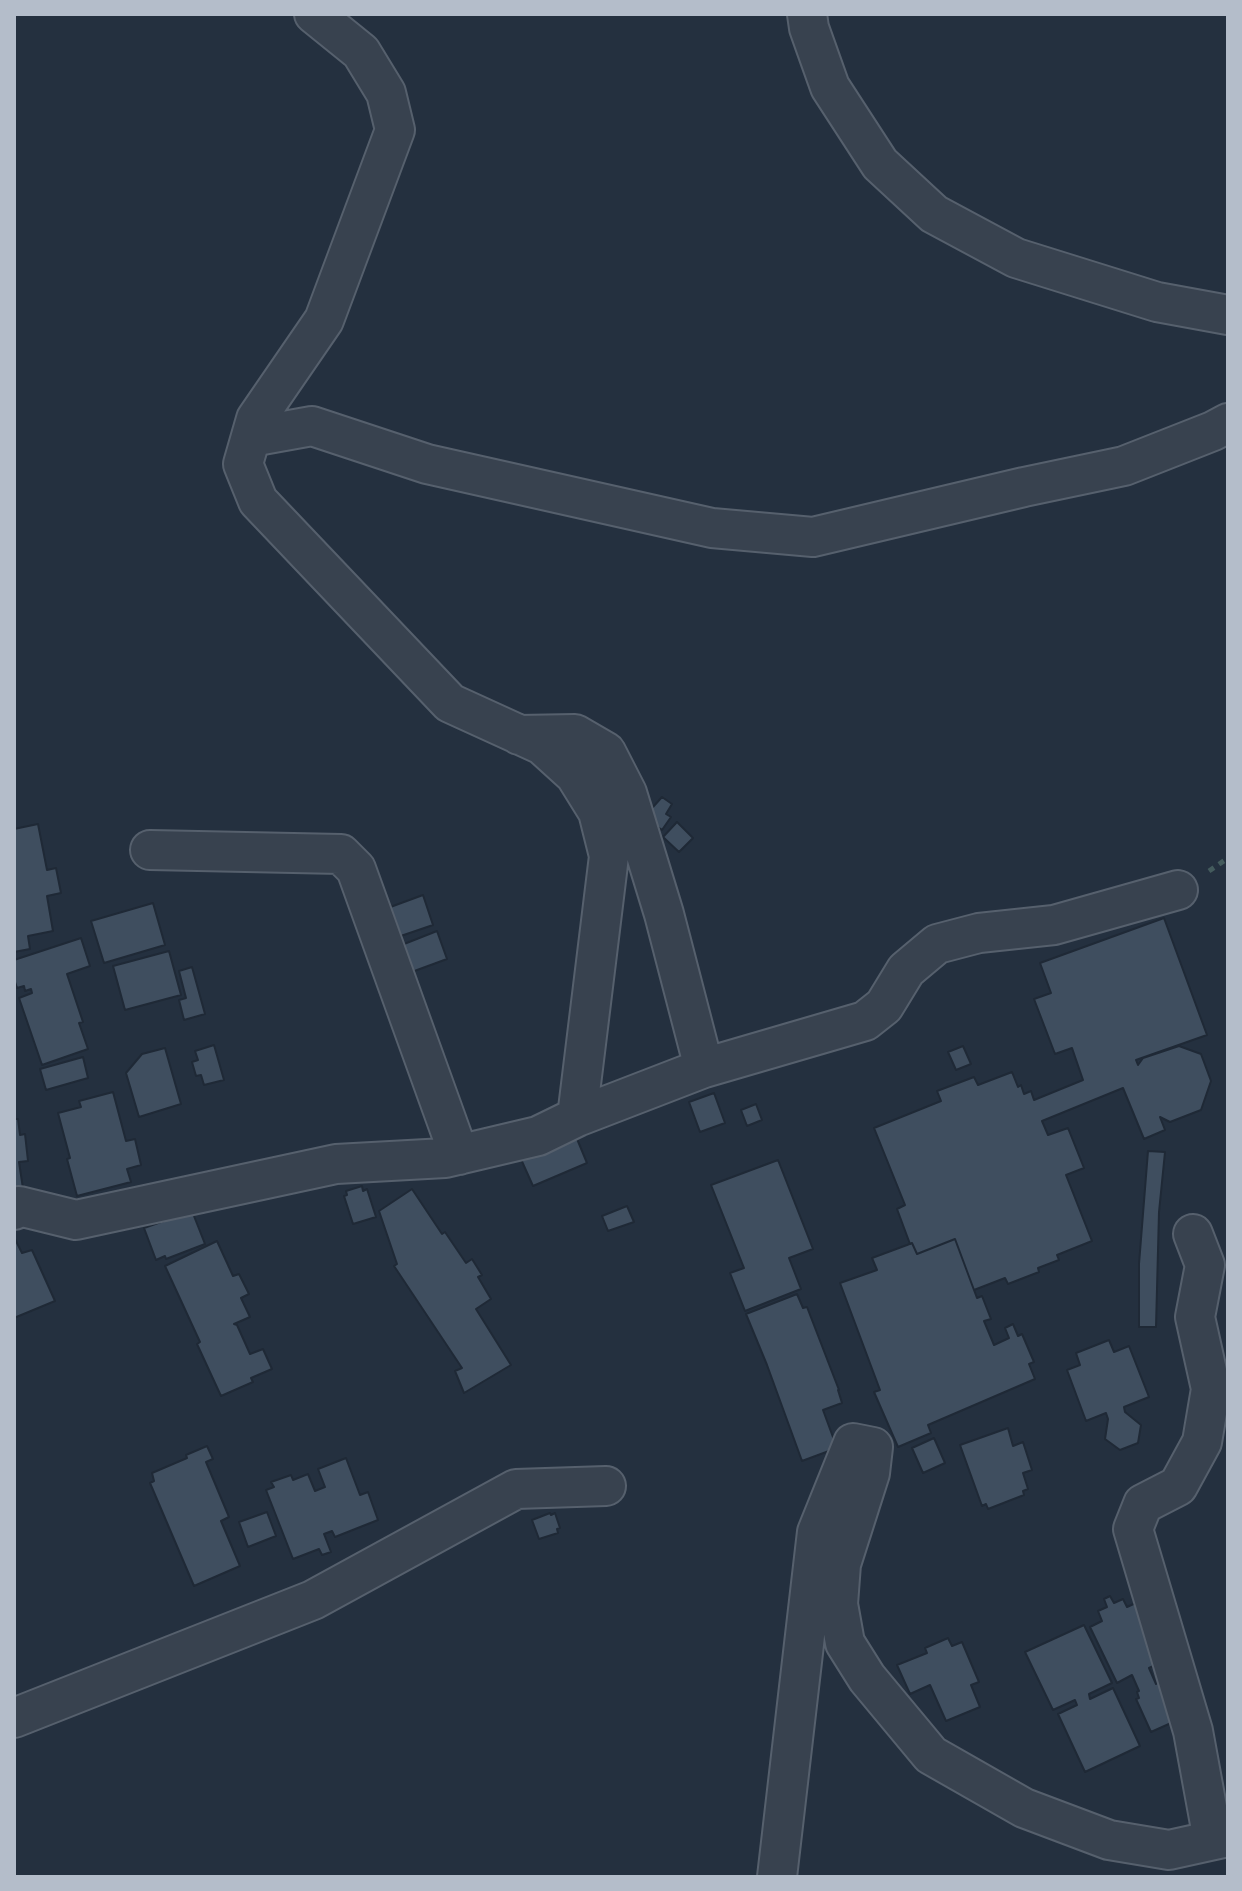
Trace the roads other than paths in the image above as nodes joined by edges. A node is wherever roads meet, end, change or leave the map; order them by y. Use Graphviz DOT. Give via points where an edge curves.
graph roads {
  1 [pos="314,14"];
  2 [pos="807,14"];
  3 [pos="1228,315"];
  4 [pos="1228,423"];
  5 [pos="251,437"];
  6 [pos="519,735"];
  7 [pos="150,850"];
  8 [pos="1178,890"];
  9 [pos="704,1068"];
  10 [pos="577,1117"];
  11 [pos="459,1155"];
  12 [pos="14,1210"];
  13 [pos="1193,1234"];
  14 [pos="606,1486"];
  15 [pos="14,1718"];
  16 [pos="1220,1838"];
  17 [pos="777,1877"];
  1 -- 5 [label="street" via="361,52 386,93 395,130 324,320 256,419"];
  2 -- 3 [label="street" via="830,87 880,164 934,214 1016,258 1157,302"];
  4 -- 5 [label="street" via="1124,466 813,537 712,528 427,464 312,426"];
  5 -- 6 [label="street" via="243,464 258,501 450,703"];
  6 -- 9 [label="street" via="575,734 606,752 627,793"];
  6 -- 10 [label="street" via="542,745 575,775 598,812 609,856"];
  7 -- 11 [label="street" via="341,854 356,869"];
  8 -- 9 [label="street" via="1054,925 979,933 937,944 906,970 884,1006 865,1021"];
  9 -- 10 [label="street"];
  10 -- 11 [label="street" via="538,1136"];
  11 -- 12 [label="street" via="336,1164 76,1220 19,1206"];
  13 -- 16 [label="street" via="1205,1265 1195,1317 1211,1389 1202,1442 1178,1486 1143,1504 1133,1529"];
  14 -- 15 [label="street" via="516,1489 313,1600"];
  16 -- 17 [label="street" via="1169,1850 1109,1840 1024,1808 931,1755 845,1643 838,1604 841,1564 873,1447 853,1443 817,1532"];
}
